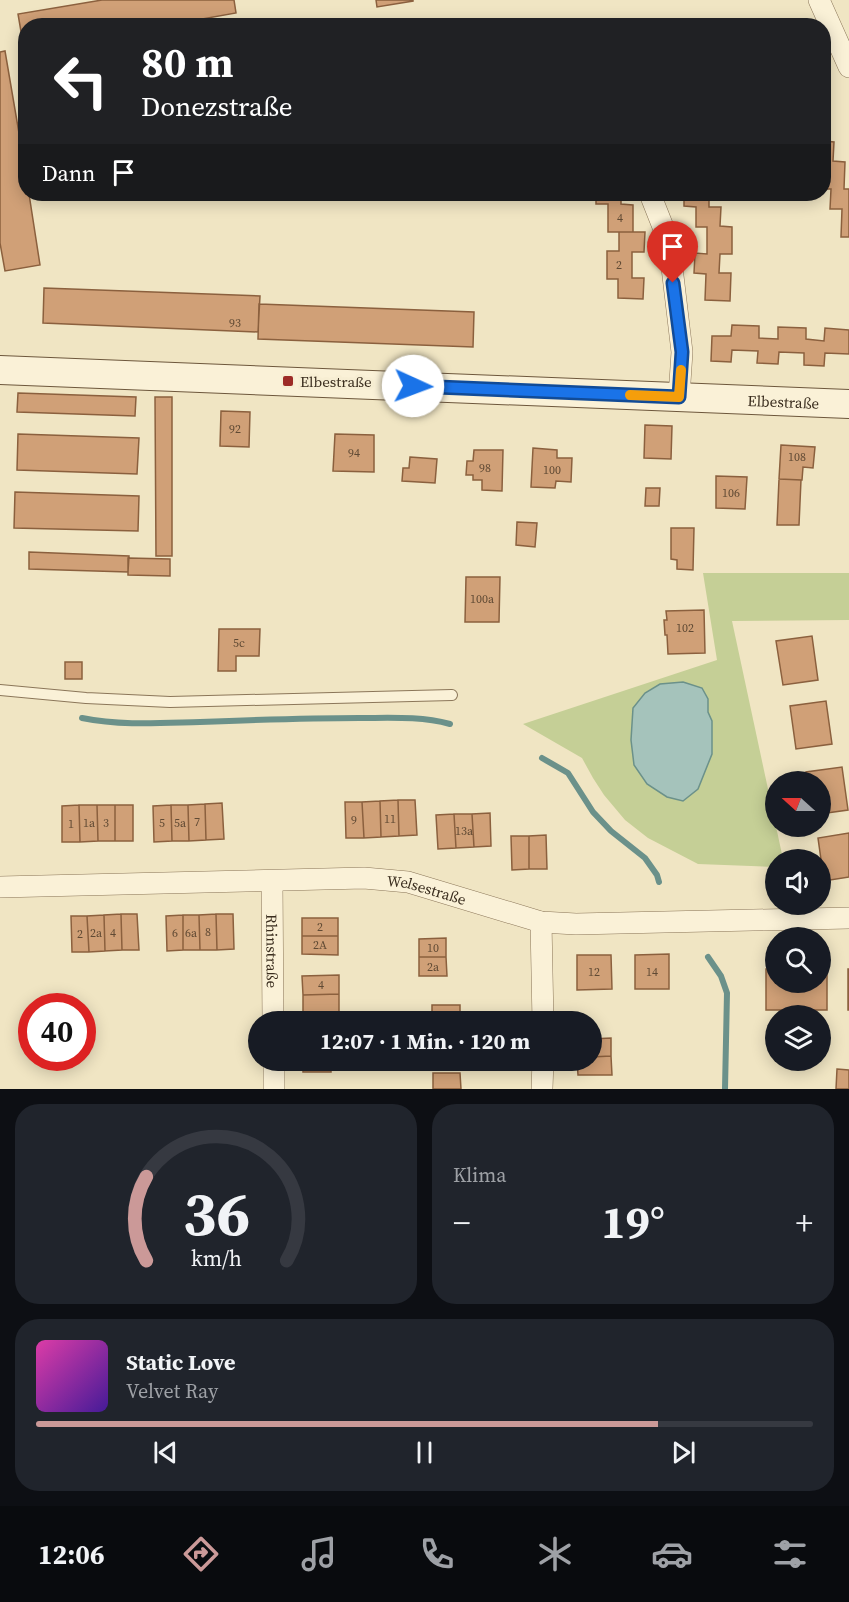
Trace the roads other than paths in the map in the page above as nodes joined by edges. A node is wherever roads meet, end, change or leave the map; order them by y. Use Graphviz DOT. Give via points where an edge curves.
graph roads {
  1 [pos="819,0"];
  2 [pos="824,18"];
  3 [pos="831,43"];
  4 [pos="849,67"];
  5 [pos="653,201"];
  6 [pos="0,370"];
  7 [pos="679,397"];
  8 [pos="849,404"];
  9 [pos="0,690"];
  10 [pos="452,695"];
  11 [pos="272,881"];
  12 [pos="0,887"];
  13 [pos="849,918"];
  14 [pos="541,922"];
  15 [pos="273,1011"];
  16 [pos="543,1011"];
  17 [pos="274,1071"];
  18 [pos="543,1071"];
  19 [pos="274,1089"];
  20 [pos="542,1089"];
  1 -- 2 [label="street"];
  3 -- 4 [label="street"];
  5 -- 7 [label="street" via="669,242 682,352"];
  6 -- 7 [label="street, Elbestraße"];
  7 -- 8 [label="street, Elbestraße"];
  9 -- 10 [label="lane" via="170,702"];
  11 -- 12 [label="street, Welsestraße"];
  11 -- 14 [label="street, Welsestraße" via="364,878 408,882"];
  11 -- 15 [label="street, Rhinstraße"];
  13 -- 14 [label="street, Welsestraße"];
  14 -- 16 [label="street"];
  17 -- 19 [label="street"];
  18 -- 20 [label="street"];
}
